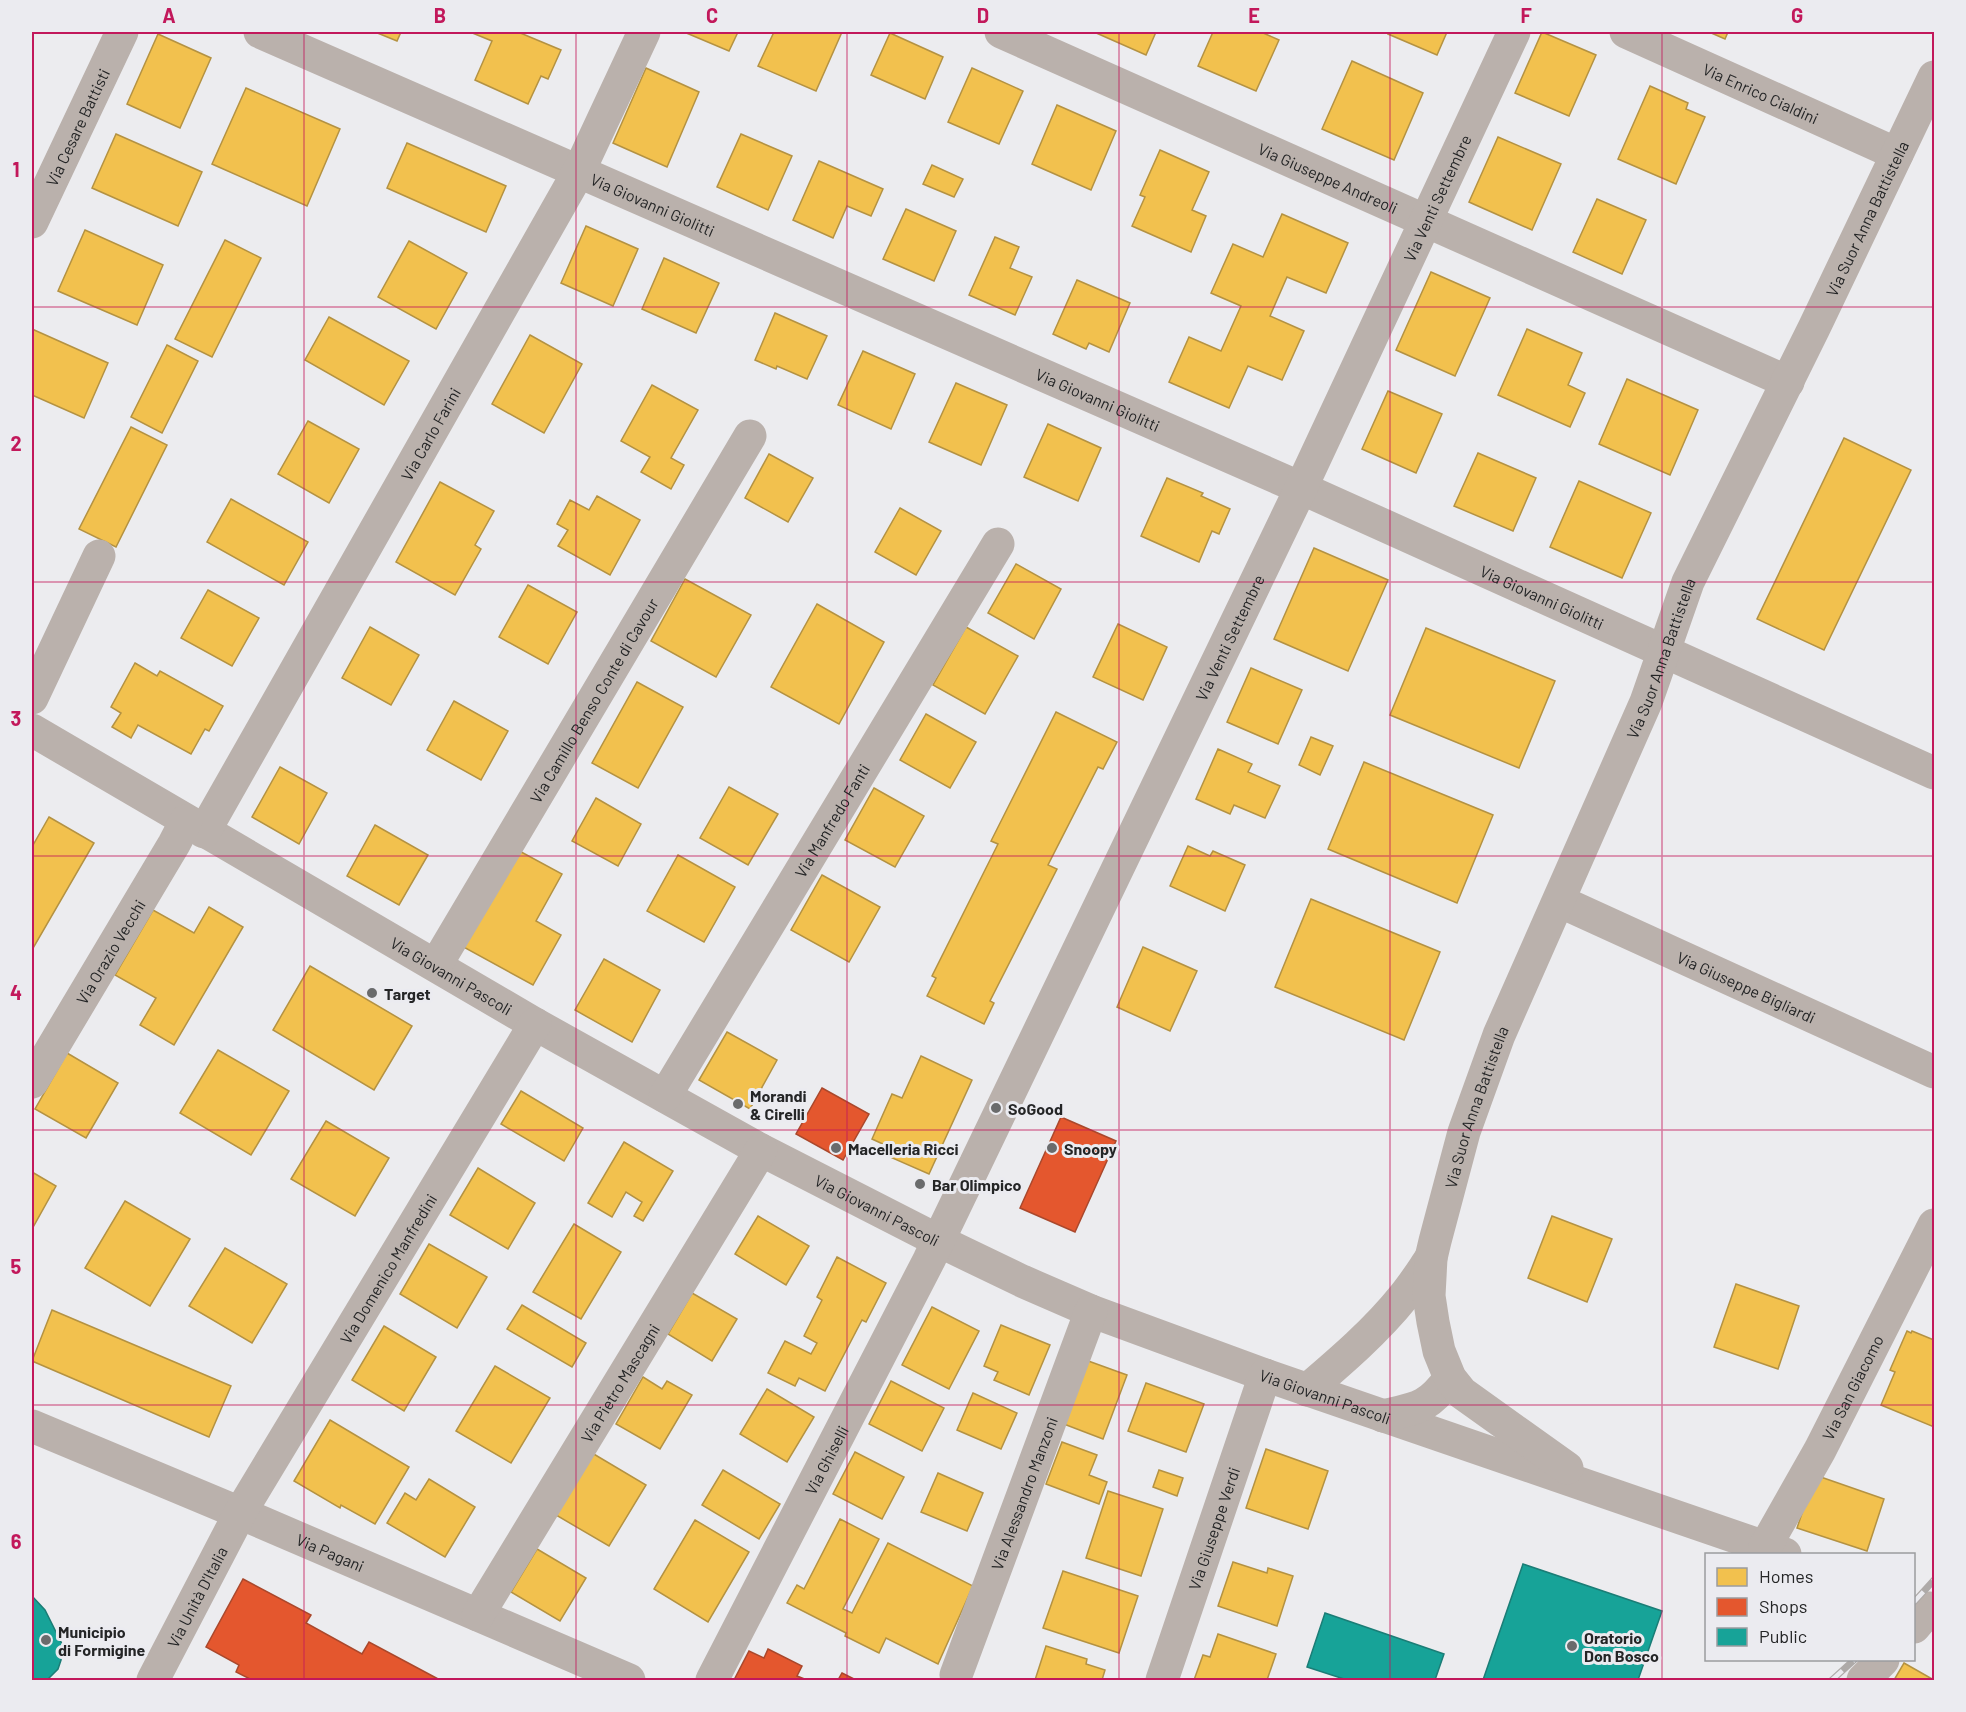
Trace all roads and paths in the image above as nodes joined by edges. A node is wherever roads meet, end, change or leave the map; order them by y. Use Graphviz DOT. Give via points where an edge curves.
graph roads {
  1 [pos="122,32"];
  2 [pos="260,32"];
  3 [pos="644,32"];
  4 [pos="1001,32"];
  5 [pos="1514,32"];
  6 [pos="1626,32"];
  7 [pos="1935,77"];
  8 [pos="1897,154"];
  9 [pos="579,171"];
  10 [pos="1425,221"];
  11 [pos="32,222"];
  12 [pos="1788,382"];
  13 [pos="750,436"];
  14 [pos="1301,488"];
  15 [pos="998,544"];
  16 [pos="99,556"];
  17 [pos="1663,651"];
  18 [pos="32,698"];
  19 [pos="32,730"];
  20 [pos="1935,773"];
  21 [pos="195,826"];
  22 [pos="1559,901"];
  23 [pos="436,965"];
  24 [pos="535,1024"];
  25 [pos="1935,1072"];
  26 [pos="32,1082"];
  27 [pos="665,1096"];
  28 [pos="761,1150"];
  29 [pos="1935,1225"];
  30 [pos="939,1241"];
  31 [pos="1431,1258"];
  32 [pos="1090,1311"];
  33 [pos="1265,1375"];
  34 [pos="1450,1378"];
  35 [pos="1307,1390"];
  36 [pos="1383,1416"];
  37 [pos="32,1426"];
  38 [pos="1595,1488"];
  39 [pos="240,1513"];
  40 [pos="1775,1551"];
  41 [pos="478,1615"];
  42 [pos="1881,1661"];
  43 [pos="956,1675"];
  44 [pos="153,1680"];
  45 [pos="629,1680"];
  46 [pos="712,1680"];
  47 [pos="1162,1680"];
  48 [pos="1863,1680"];
  1 -- 11 [label="street, Via Cesare Battisti"];
  2 -- 9 [label="street, Via Giovanni Giolitti"];
  3 -- 9 [label="street, Via Carlo Farini"];
  4 -- 10 [label="street, Via Giuseppe Andreoli"];
  5 -- 10 [label="street, Via Venti Settembre"];
  6 -- 8 [label="street, Via Enrico Cialdini"];
  7 -- 8 [label="street, Via Suor Anna Battistella"];
  8 -- 12 [label="street, Via Suor Anna Battistella"];
  9 -- 14 [label="street, Via Giovanni Giolitti"];
  9 -- 21 [label="street, Via Carlo Farini"];
  10 -- 12 [label="street, Via Giuseppe Andreoli"];
  10 -- 14 [label="street, Via Venti Settembre"];
  12 -- 17 [label="street, Via Suor Anna Battistella" via="1688,582"];
  13 -- 23 [label="street, Via Camillo Benso Conte di Cavour"];
  14 -- 17 [label="street, Via Giovanni Giolitti"];
  14 -- 30 [label="street, Via Venti Settembre"];
  15 -- 27 [label="street, Via Manfredo Fanti"];
  16 -- 18 [label="street"];
  17 -- 20 [label="street, Via Giovanni Giolitti"];
  17 -- 22 [label="street, Via Suor Anna Battistella" via="1646,702"];
  19 -- 21 [label="street, Via Giovanni Pascoli"];
  21 -- 23 [label="street, Via Giovanni Pascoli"];
  21 -- 26 [label="street, Via Orazio Vecchi" via="168,854"];
  22 -- 25 [label="street, Via Giuseppe Bigliardi"];
  22 -- 31 [label="street, Via Suor Anna Battistella" via="1491,1057 1464,1132"];
  23 -- 24 [label="street, Via Giovanni Pascoli"];
  24 -- 27 [label="street, Via Giovanni Pascoli"];
  24 -- 39 [label="street, Via Domenico Manfredini"];
  27 -- 28 [label="street, Via Giovanni Pascoli"];
  28 -- 30 [label="street, Via Giovanni Pascoli"];
  28 -- 41 [label="street, Via Pietro Mascagni"];
  29 -- 40 [label="street, Via San Giacomo" via="1820,1450"];
  30 -- 32 [label="street, Via Giovanni Pascoli"];
  30 -- 46 [label="street, Via Ghiselli"];
  31 -- 34 [label="street" via="1429,1296 1433,1322"];
  31 -- 35 [label="street" via="1384,1319"];
  32 -- 33 [label="street, Via Giovanni Pascoli"];
  32 -- 43 [label="street, Via Alessandro Manzoni"];
  33 -- 35 [label="street, Via Giovanni Pascoli"];
  33 -- 47 [label="street, Via Giuseppe Verdi"];
  34 -- 36 [label="street" via="1424,1405"];
  34 -- 38 [label="street" via="1462,1393"];
  35 -- 36 [label="street, Via Giovanni Pascoli"];
  36 -- 38 [label="street, Via Giovanni Pascoli"];
  37 -- 39 [label="street, Via Pagani"];
  38 -- 40 [label="street, Via Giovanni Pascoli"];
  39 -- 41 [label="street, Via Pagani"];
  39 -- 44 [label="street, Via Unità D'Italia"];
  41 -- 45 [label="street, Via Pagani"];
  42 -- 48 [label="street"];
}
